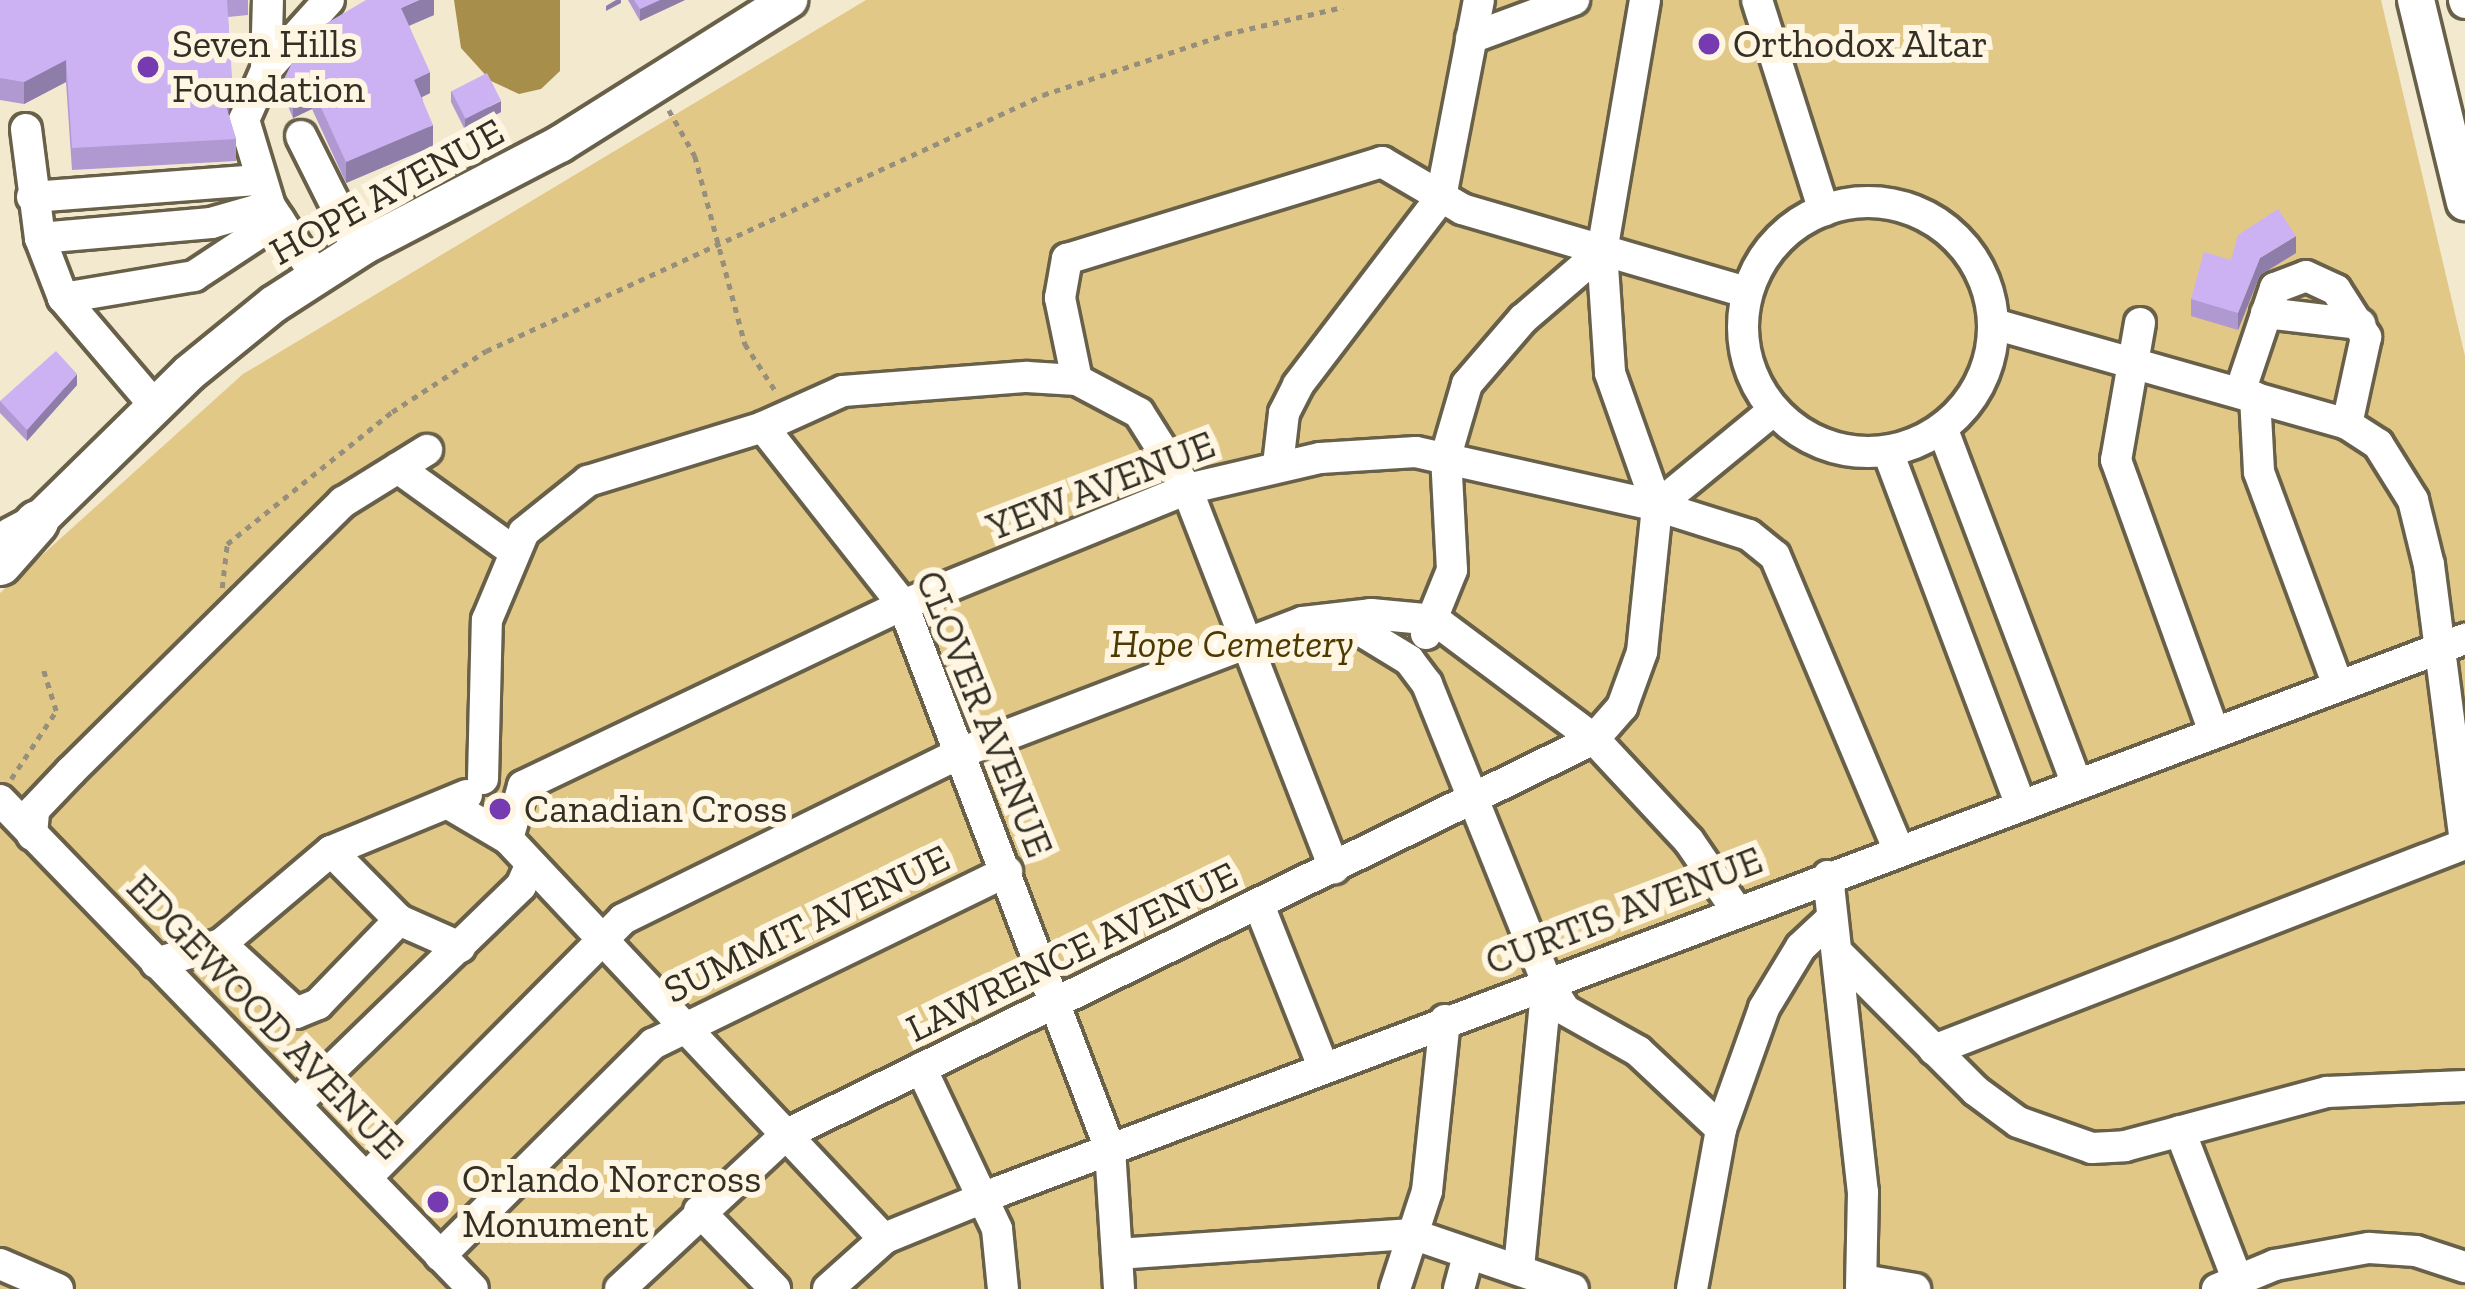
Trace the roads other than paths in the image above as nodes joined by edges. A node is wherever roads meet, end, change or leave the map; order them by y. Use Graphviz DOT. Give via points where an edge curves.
graph roads {
  1 [pos="268,0"];
  2 [pos="329,0"];
  3 [pos="789,0"];
  4 [pos="1478,0"];
  5 [pos="1574,0"];
  6 [pos="1645,0"];
  7 [pos="1757,0"];
  8 [pos="2416,0"];
  9 [pos="1472,38"];
  10 [pos="266,70"];
  11 [pos="26,129"];
  12 [pos="301,136"];
  13 [pos="32,197"];
  14 [pos="1441,197"];
  15 [pos="269,202"];
  16 [pos="2465,202"];
  17 [pos="1825,211"];
  18 [pos="40,238"];
  19 [pos="358,250"];
  20 [pos="1602,250"];
  21 [pos="316,275"];
  22 [pos="1745,292"];
  23 [pos="63,298"];
  24 [pos="2140,322"];
  25 [pos="1994,324"];
  26 [pos="2132,358"];
  27 [pos="1077,380"];
  28 [pos="2248,394"];
  29 [pos="155,406"];
  30 [pos="1774,410"];
  31 [pos="2347,424"];
  32 [pos="763,428"];
  33 [pos="1943,430"];
  34 [pos="427,450"];
  35 [pos="1888,452"];
  36 [pos="1446,456"];
  37 [pos="1278,466"];
  38 [pos="398,468"];
  39 [pos="1187,489"];
  40 [pos="1657,506"];
  41 [pos="18,532"];
  42 [pos="512,550"];
  43 [pos="0,564"];
  44 [pos="903,605"];
  45 [pos="1340,618"];
  46 [pos="1435,620"];
  47 [pos="1243,642"];
  48 [pos="2451,644"];
  49 [pos="1408,660"];
  50 [pos="2338,685"];
  51 [pos="2213,730"];
  52 [pos="1594,739"];
  53 [pos="959,753"];
  54 [pos="483,778"];
  55 [pos="2077,784"];
  56 [pos="524,786"];
  57 [pos="1477,798"];
  58 [pos="2020,804"];
  59 [pos="452,806"];
  60 [pos="12,822"];
  61 [pos="508,839"];
  62 [pos="2465,843"];
  63 [pos="1898,849"];
  64 [pos="331,851"];
  65 [pos="529,868"];
  66 [pos="1334,868"];
  67 [pos="1007,871"];
  68 [pos="1828,876"];
  69 [pos="1259,905"];
  70 [pos="1736,911"];
  71 [pos="399,920"];
  72 [pos="1828,922"];
  73 [pos="599,941"];
  74 [pos="221,944"];
  75 [pos="460,946"];
  76 [pos="1840,955"];
  77 [pos="156,963"];
  78 [pos="1547,982"];
  79 [pos="1056,1006"];
  80 [pos="1445,1020"];
  81 [pos="682,1025"];
  82 [pos="1934,1050"];
  83 [pos="1323,1066"];
  84 [pos="921,1068"];
  85 [pos="2465,1086"];
  86 [pos="298,1103"];
  87 [pos="1721,1130"];
  88 [pos="2180,1131"];
  89 [pos="787,1134"];
  90 [pos="1111,1149"];
  91 [pos="368,1176"];
  92 [pos="984,1198"];
  93 [pos="699,1211"];
  94 [pos="1412,1234"];
  95 [pos="884,1239"];
  96 [pos="1117,1254"];
  97 [pos="1468,1255"];
  98 [pos="0,1264"];
  99 [pos="2465,1267"];
  100 [pos="1519,1269"];
  101 [pos="451,1276"];
  102 [pos="1862,1285"];
  103 [pos="2228,1285"];
  104 [pos="630,1286"];
  105 [pos="58,1289"];
  106 [pos="775,1289"];
  107 [pos="828,1289"];
  108 [pos="1003,1289"];
  109 [pos="1120,1289"];
  110 [pos="1395,1289"];
  111 [pos="1459,1289"];
  112 [pos="1573,1289"];
  113 [pos="1692,1289"];
  114 [pos="1915,1289"];
  1 -- 10 [label="lane"];
  2 -- 10 [label="lane"];
  3 -- 19 [label="main road, HOPE AVENUE" via="560,144"];
  4 -- 9 [label="lane"];
  5 -- 9 [label="lane"];
  6 -- 20 [label="lane"];
  7 -- 17 [label="lane"];
  8 -- 16 [label="main road"];
  9 -- 14 [label="lane"];
  10 -- 15 [label="lane" via="244,120"];
  11 -- 13 [label="lane"];
  12 -- 19 [label="lane"];
  13 -- 15 [label="lane"];
  13 -- 18 [label="lane"];
  14 -- 20 [label="lane"];
  14 -- 27 [label="lane" via="1382,162 1079,253 1060,272"];
  14 -- 37 [label="lane" via="1298,385 1284,413"];
  15 -- 18 [label="lane" via="211,223"];
  15 -- 21 [label="lane"];
  15 -- 23 [label="lane" via="194,276"];
  17 -- 22 [label="lane" via="1771,247"];
  17 -- 25 [label="lane" via="1876,202 1932,218 1978,265"];
  18 -- 23 [label="lane"];
  19 -- 21 [label="main road, HOPE AVENUE"];
  20 -- 22 [label="lane"];
  20 -- 36 [label="lane" via="1487,357 1451,422"];
  20 -- 40 [label="lane" via="1610,373"];
  21 -- 29 [label="main road, HOPE AVENUE"];
  22 -- 30 [label="lane" via="1748,362"];
  23 -- 29 [label="lane"];
  24 -- 26 [label="lane"];
  25 -- 26 [label="lane"];
  25 -- 33 [label="lane" via="1979,380"];
  26 -- 28 [label="lane"];
  26 -- 51 [label="lane" via="2118,472"];
  27 -- 32 [label="lane" via="843,391"];
  27 -- 39 [label="lane" via="1139,413"];
  28 -- 31 [label="lane"];
  28 -- 31 [label="lane" via="2266,313 2360,324 2367,350"];
  28 -- 50 [label="lane" via="2259,472"];
  29 -- 41 [label="main road, HOPE AVENUE"];
  30 -- 35 [label="lane" via="1832,447"];
  30 -- 40 [label="lane"];
  31 -- 48 [label="lane" via="2378,443 2413,500"];
  32 -- 42 [label="lane" via="589,481 555,501"];
  32 -- 44 [label="lane, CLOVER AVENUE"];
  33 -- 35 [label="lane"];
  33 -- 55 [label="lane"];
  34 -- 38 [label="lane"];
  35 -- 58 [label="lane"];
  36 -- 37 [label="lane, YEW AVENUE" via="1372,452"];
  36 -- 40 [label="lane, YEW AVENUE"];
  36 -- 46 [label="lane" via="1456,532"];
  37 -- 39 [label="lane, YEW AVENUE"];
  38 -- 42 [label="lane"];
  38 -- 60 [label="lane" via="343,502 34,810"];
  39 -- 44 [label="lane, YEW AVENUE"];
  39 -- 47 [label="lane"];
  40 -- 52 [label="lane" via="1642,652 1622,707"];
  40 -- 63 [label="lane, YEW AVENUE" via="1749,535 1775,556"];
  41 -- 43 [label="highway"];
  42 -- 54 [label="lane" via="487,620"];
  44 -- 53 [label="lane, CLOVER AVENUE"];
  44 -- 56 [label="lane, YEW AVENUE"];
  45 -- 46 [label="lane"];
  45 -- 47 [label="lane"];
  45 -- 49 [label="lane"];
  46 -- 49 [label="lane"];
  46 -- 52 [label="lane"];
  47 -- 53 [label="lane"];
  47 -- 66 [label="lane"];
  48 -- 50 [label="lane, CURTIS AVENUE"];
  48 -- 62 [label="lane"];
  49 -- 57 [label="lane"];
  50 -- 51 [label="lane, CURTIS AVENUE"];
  51 -- 55 [label="lane, CURTIS AVENUE"];
  52 -- 57 [label="lane, LAWRENCE AVENUE"];
  52 -- 70 [label="lane" via="1689,841"];
  53 -- 67 [label="lane, CLOVER AVENUE"];
  53 -- 73 [label="lane" via="623,919"];
  54 -- 56 [label="lane"];
  54 -- 59 [label="lane"];
  55 -- 58 [label="lane, CURTIS AVENUE"];
  56 -- 61 [label="lane"];
  57 -- 66 [label="lane, LAWRENCE AVENUE"];
  57 -- 78 [label="lane"];
  58 -- 63 [label="lane, CURTIS AVENUE"];
  59 -- 61 [label="lane"];
  59 -- 64 [label="lane"];
  60 -- 77 [label="lane, EDGEWOOD AVENUE"];
  61 -- 65 [label="lane"];
  62 -- 82 [label="lane"];
  63 -- 68 [label="lane, CURTIS AVENUE"];
  64 -- 71 [label="lane"];
  64 -- 74 [label="lane"];
  65 -- 73 [label="lane"];
  65 -- 75 [label="lane"];
  66 -- 69 [label="lane, LAWRENCE AVENUE"];
  67 -- 79 [label="lane, CLOVER AVENUE"];
  67 -- 81 [label="lane, SUMMIT AVENUE"];
  68 -- 70 [label="lane, CURTIS AVENUE"];
  68 -- 72 [label="lane"];
  69 -- 79 [label="lane, LAWRENCE AVENUE"];
  69 -- 83 [label="lane"];
  70 -- 78 [label="lane, CURTIS AVENUE"];
  71 -- 74 [label="lane" via="318,1004 296,1013"];
  71 -- 75 [label="lane"];
  72 -- 76 [label="lane"];
  72 -- 87 [label="lane" via="1801,946 1764,1008"];
  73 -- 81 [label="lane"];
  73 -- 91 [label="lane"];
  74 -- 77 [label="lane"];
  75 -- 86 [label="lane"];
  76 -- 82 [label="lane"];
  76 -- 102 [label="lane" via="1863,1192"];
  77 -- 86 [label="lane, EDGEWOOD AVENUE"];
  78 -- 80 [label="lane, CURTIS AVENUE"];
  78 -- 87 [label="lane" via="1565,1010 1638,1051"];
  78 -- 100 [label="lane"];
  79 -- 84 [label="lane, LAWRENCE AVENUE"];
  79 -- 90 [label="lane, CLOVER AVENUE"];
  80 -- 83 [label="lane, CURTIS AVENUE"];
  80 -- 94 [label="lane" via="1440,1112"];
  81 -- 89 [label="lane"];
  81 -- 101 [label="lane, SUMMIT AVENUE" via="652,1044"];
  82 -- 88 [label="lane" via="1990,1101 2053,1140 2125,1146"];
  83 -- 90 [label="lane, CURTIS AVENUE"];
  84 -- 89 [label="lane, LAWRENCE AVENUE"];
  84 -- 92 [label="lane"];
  85 -- 88 [label="lane" via="2327,1092"];
  86 -- 91 [label="lane, EDGEWOOD AVENUE"];
  87 -- 113 [label="lane"];
  88 -- 103 [label="lane"];
  89 -- 93 [label="lane, LAWRENCE AVENUE"];
  89 -- 95 [label="lane"];
  90 -- 92 [label="lane, CURTIS AVENUE"];
  90 -- 96 [label="lane, CLOVER AVENUE"];
  91 -- 101 [label="lane, EDGEWOOD AVENUE"];
  92 -- 95 [label="lane, CURTIS AVENUE"];
  92 -- 108 [label="lane" via="997,1229"];
  93 -- 104 [label="lane, LAWRENCE AVENUE"];
  93 -- 106 [label="lane"];
  94 -- 96 [label="lane"];
  94 -- 97 [label="lane"];
  94 -- 110 [label="lane"];
  95 -- 107 [label="lane, CURTIS AVENUE"];
  96 -- 109 [label="lane, CLOVER AVENUE"];
  97 -- 100 [label="lane"];
  97 -- 111 [label="lane"];
  98 -- 105 [label="lane"];
  99 -- 103 [label="lane" via="2416,1251 2369,1248 2323,1252"];
  100 -- 112 [label="lane"];
  102 -- 114 [label="lane"];
}
